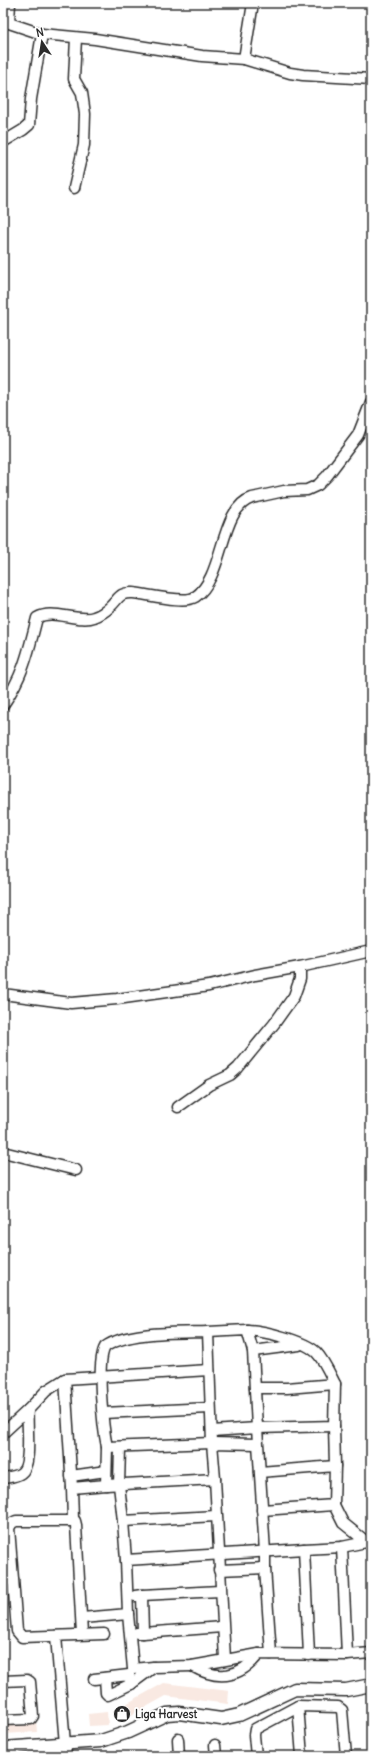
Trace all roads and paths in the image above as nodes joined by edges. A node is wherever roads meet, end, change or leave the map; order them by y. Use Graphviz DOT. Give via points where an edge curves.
graph roads {
  1 [pos="10,3"];
  2 [pos="254,3"];
  3 [pos="6,22"];
  4 [pos="42,34"];
  5 [pos="76,38"];
  6 [pos="244,59"];
  7 [pos="371,79"];
  8 [pos="3,142"];
  9 [pos="74,188"];
  10 [pos="371,402"];
  11 [pos="3,704"];
  12 [pos="371,951"];
  13 [pos="300,967"];
  14 [pos="3,994"];
  15 [pos="178,1107"];
  16 [pos="3,1152"];
  17 [pos="76,1170"];
  18 [pos="247,1330"];
  19 [pos="208,1332"];
  20 [pos="301,1344"];
  21 [pos="253,1351"];
  22 [pos="209,1370"];
  23 [pos="102,1377"];
  24 [pos="65,1379"];
  25 [pos="335,1384"];
  26 [pos="255,1388"];
  27 [pos="210,1408"];
  28 [pos="28,1410"];
  29 [pos="103,1412"];
  30 [pos="334,1426"];
  31 [pos="258,1428"];
  32 [pos="212,1431"];
  33 [pos="3,1433"];
  34 [pos="212,1443"];
  35 [pos="257,1444"];
  36 [pos="107,1448"];
  37 [pos="120,1448"];
  38 [pos="335,1466"];
  39 [pos="106,1472"];
  40 [pos="260,1472"];
  41 [pos="71,1476"];
  42 [pos="3,1478"];
  43 [pos="215,1479"];
  44 [pos="119,1484"];
  45 [pos="106,1485"];
  46 [pos="72,1488"];
  47 [pos="334,1505"];
  48 [pos="262,1510"];
  49 [pos="216,1516"];
  50 [pos="73,1520"];
  51 [pos="123,1521"];
  52 [pos="368,1544"];
  53 [pos="342,1547"];
  54 [pos="304,1549"];
  55 [pos="265,1552"];
  56 [pos="218,1555"];
  57 [pos="126,1560"];
  58 [pos="264,1568"];
  59 [pos="219,1570"];
  60 [pos="8,1580"];
  61 [pos="220,1591"];
  62 [pos="142,1595"];
  63 [pos="127,1596"];
  64 [pos="128,1614"];
  65 [pos="82,1618"];
  66 [pos="222,1627"];
  67 [pos="129,1633"];
  68 [pos="143,1633"];
  69 [pos="82,1634"];
  70 [pos="104,1634"];
  71 [pos="56,1636"];
  72 [pos="371,1653"];
  73 [pos="258,1654"];
  74 [pos="271,1654"];
  75 [pos="309,1655"];
  76 [pos="347,1655"];
  77 [pos="226,1659"];
  78 [pos="192,1666"];
  79 [pos="154,1667"];
  80 [pos="131,1676"];
  81 [pos="105,1678"];
  82 [pos="94,1679"];
  83 [pos="3,1681"];
  84 [pos="371,1685"];
  85 [pos="298,1706"];
  86 [pos="3,1720"];
  87 [pos="178,1739"];
  88 [pos="65,1744"];
  89 [pos="215,1745"];
  90 [pos="3,1748"];
  91 [pos="66,1756"];
  92 [pos="180,1756"];
  93 [pos="216,1756"];
  94 [pos="256,1756"];
  95 [pos="302,1756"];
  96 [pos="346,1756"];
  1 -- 3 [label="street"];
  2 -- 6 [label="street"];
  3 -- 4 [label="street"];
  4 -- 5 [label="street"];
  4 -- 8 [label="street" via="28,125"];
  5 -- 6 [label="street" via="202,56"];
  5 -- 9 [label="street" via="74,79 83,96 85,114 84,145"];
  6 -- 7 [label="street" via="290,73"];
  10 -- 11 [label="street" via="358,435 318,485 307,490 284,490 252,498 240,505 221,543 211,580 204,591 194,598 163,598 132,592 118,596 110,607 90,618 46,615 37,618 31,646 20,675"];
  12 -- 13 [label="street"];
  13 -- 14 [label="street" via="208,986 117,999 71,1003"];
  13 -- 15 [label="street" via="300,979 294,996 238,1068"];
  16 -- 17 [label="street"];
  18 -- 19 [label="street"];
  18 -- 20 [label="street" via="272,1334"];
  18 -- 21 [label="street"];
  19 -- 22 [label="street"];
  19 -- 23 [label="street" via="164,1333 122,1338 105,1347 102,1352"];
  20 -- 21 [label="street"];
  20 -- 25 [label="street" via="317,1353"];
  21 -- 26 [label="street"];
  22 -- 23 [label="street"];
  22 -- 27 [label="street"];
  23 -- 24 [label="street"];
  23 -- 29 [label="street"];
  24 -- 28 [label="street" via="46,1391"];
  24 -- 41 [label="street"];
  25 -- 26 [label="street"];
  25 -- 30 [label="street"];
  26 -- 31 [label="street"];
  27 -- 29 [label="street"];
  27 -- 32 [label="street"];
  28 -- 33 [label="street"];
  28 -- 42 [label="street" via="25,1469 19,1474"];
  29 -- 36 [label="street"];
  30 -- 31 [label="street"];
  30 -- 38 [label="street"];
  31 -- 32 [label="street"];
  31 -- 35 [label="street"];
  32 -- 34 [label="street"];
  34 -- 35 [label="street"];
  34 -- 37 [label="street"];
  34 -- 43 [label="street"];
  35 -- 40 [label="street"];
  36 -- 37 [label="street"];
  36 -- 39 [label="street"];
  37 -- 44 [label="street"];
  38 -- 40 [label="street"];
  38 -- 47 [label="street"];
  39 -- 41 [label="street"];
  39 -- 45 [label="street"];
  40 -- 48 [label="street"];
  41 -- 46 [label="street"];
  43 -- 44 [label="street"];
  43 -- 49 [label="street"];
  44 -- 45 [label="street"];
  44 -- 51 [label="street"];
  45 -- 46 [label="street"];
  46 -- 50 [label="street"];
  47 -- 48 [label="street"];
  47 -- 52 [label="street" via="343,1523"];
  48 -- 55 [label="street"];
  49 -- 51 [label="street"];
  49 -- 56 [label="street"];
  50 -- 60 [label="street" via="12,1523 9,1528"];
  50 -- 65 [label="street" via="76,1525"];
  51 -- 57 [label="street"];
  52 -- 53 [label="street"];
  53 -- 54 [label="street"];
  53 -- 76 [label="street"];
  54 -- 55 [label="street"];
  54 -- 75 [label="street"];
  55 -- 56 [label="street"];
  55 -- 58 [label="street"];
  56 -- 57 [label="street"];
  56 -- 59 [label="street"];
  57 -- 63 [label="street"];
  58 -- 59 [label="street"];
  58 -- 74 [label="street"];
  59 -- 61 [label="street"];
  60 -- 71 [label="street" via="19,1634 26,1638"];
  61 -- 62 [label="street"];
  61 -- 66 [label="street"];
  62 -- 63 [label="street"];
  62 -- 68 [label="street"];
  63 -- 64 [label="street"];
  64 -- 65 [label="street"];
  64 -- 67 [label="street"];
  65 -- 69 [label="street"];
  66 -- 68 [label="street"];
  66 -- 77 [label="street"];
  67 -- 68 [label="street"];
  67 -- 80 [label="street"];
  69 -- 70 [label="street"];
  69 -- 71 [label="street"];
  71 -- 88 [label="street"];
  72 -- 76 [label="street"];
  73 -- 74 [label="street"];
  73 -- 77 [label="street"];
  73 -- 78 [label="street" via="250,1666 225,1675 204,1673"];
  74 -- 75 [label="street"];
  75 -- 76 [label="street"];
  77 -- 78 [label="street"];
  78 -- 79 [label="street"];
  79 -- 80 [label="street"];
  79 -- 80 [label="street"];
  80 -- 81 [label="street"];
  80 -- 81 [label="street" via="108,1695"];
  81 -- 82 [label="street"];
  83 -- 86 [label="street" via="30,1682 34,1716 31,1719"];
  84 -- 88 [label="street" via="346,1690 295,1689 232,1718 211,1719 179,1713 167,1714 115,1738"];
  85 -- 94 [label="street" via="255,1730"];
  85 -- 95 [label="street"];
  85 -- 96 [label="street" via="338,1707 342,1710"];
  87 -- 92 [label="street"];
  88 -- 90 [label="street"];
  88 -- 91 [label="street"];
  89 -- 93 [label="street"];
}
